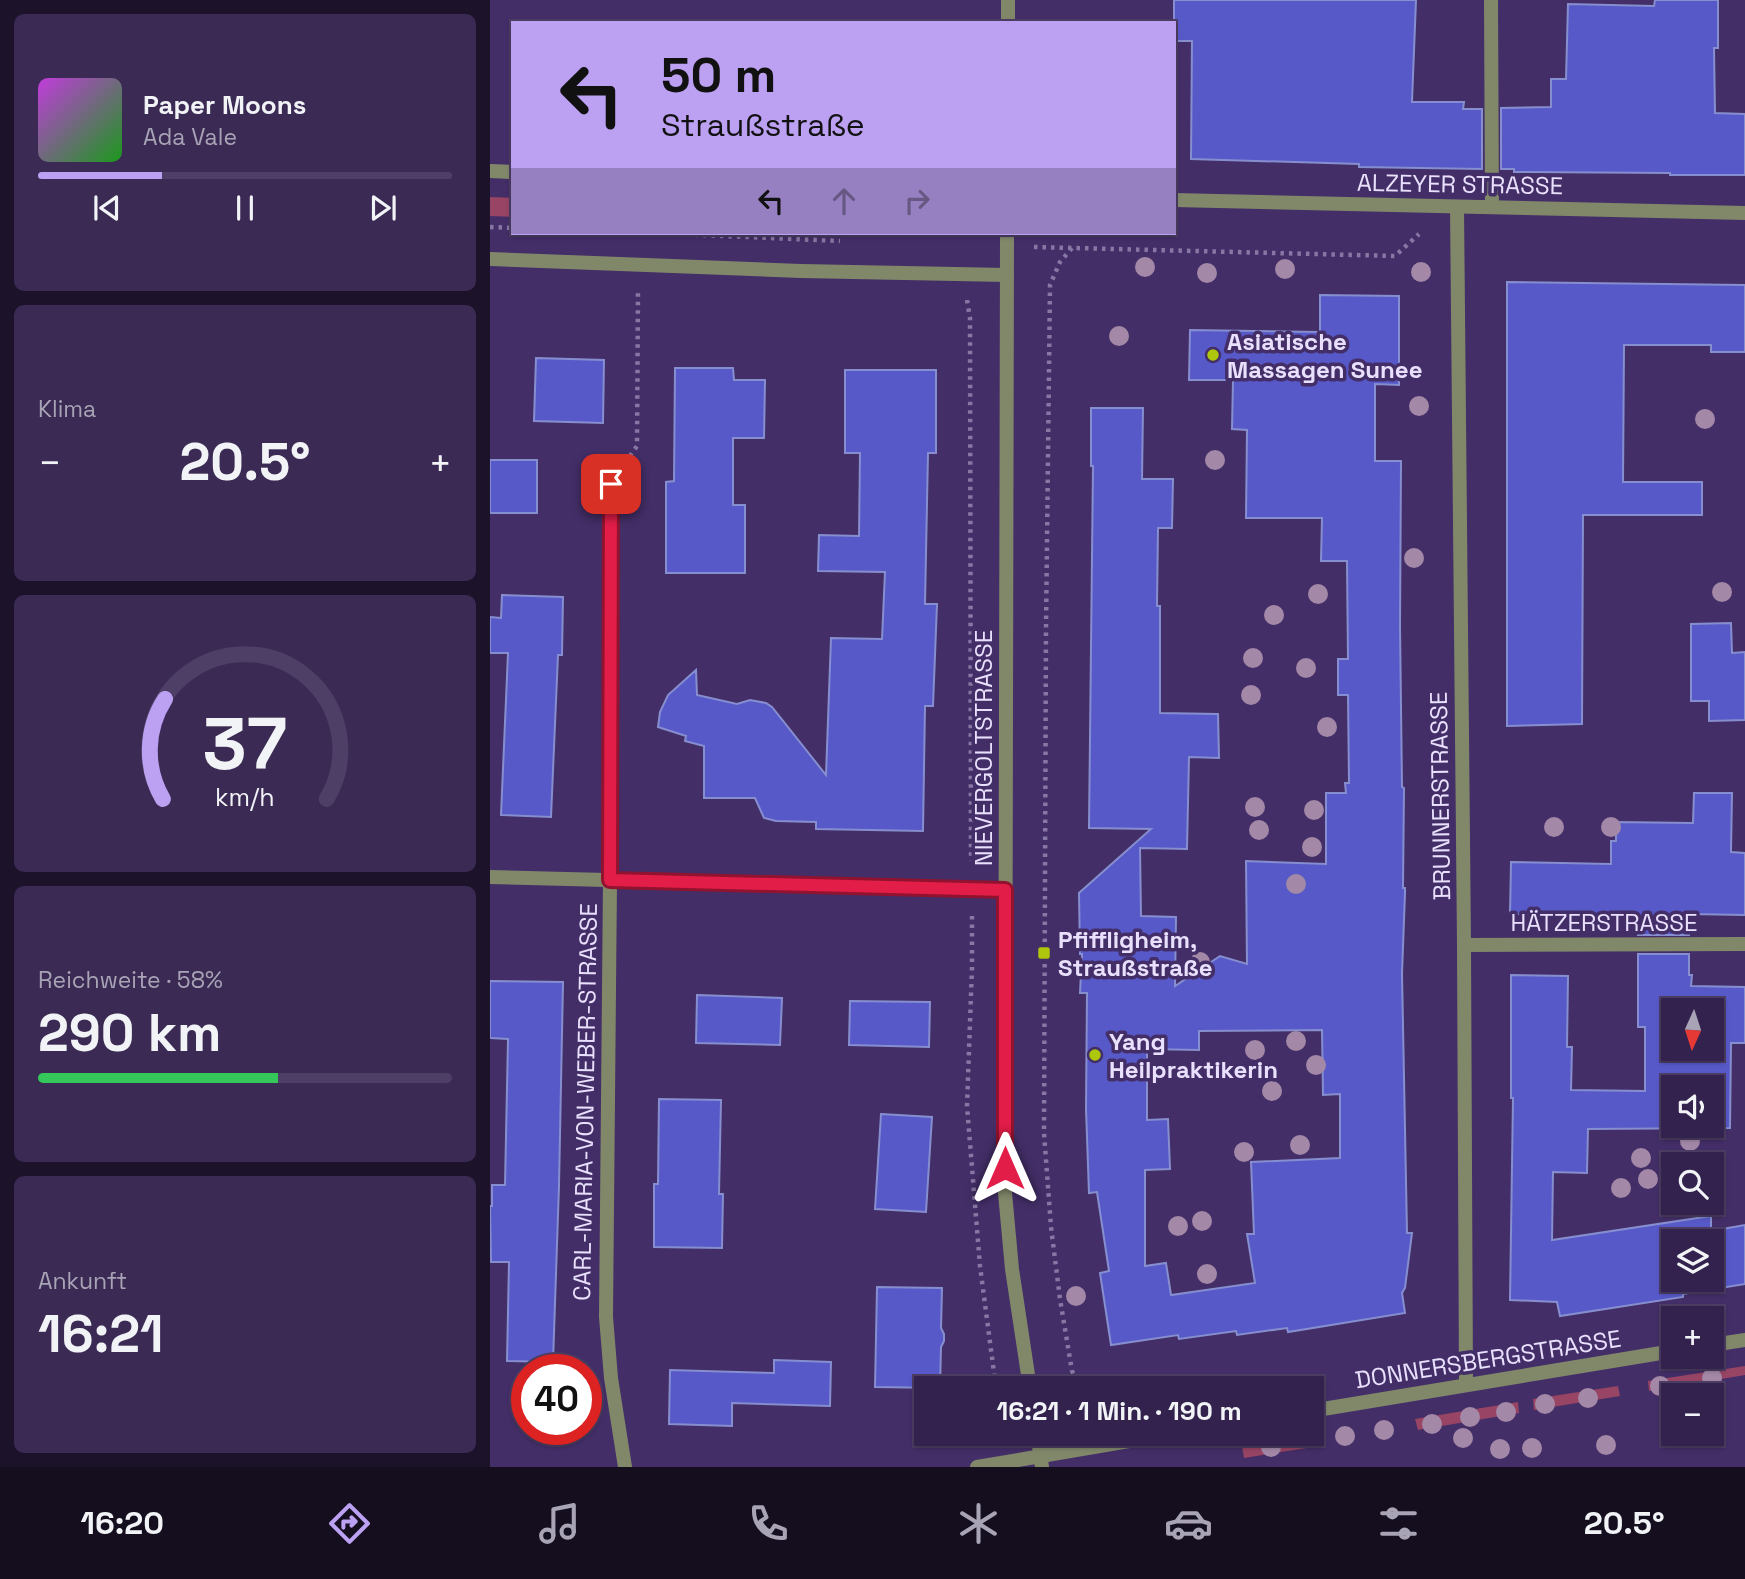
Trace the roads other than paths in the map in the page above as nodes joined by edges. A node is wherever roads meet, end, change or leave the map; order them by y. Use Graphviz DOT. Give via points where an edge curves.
graph roads {
  1 [pos="1008,0"];
  2 [pos="1491,0"];
  3 [pos="1008,21"];
  4 [pos="490,171"];
  5 [pos="511,172"];
  6 [pos="1176,200"];
  7 [pos="1453,206"];
  8 [pos="1492,207"];
  9 [pos="1745,213"];
  10 [pos="1007,240"];
  11 [pos="490,258"];
  12 [pos="1007,275"];
  13 [pos="611,484"];
  14 [pos="490,877"];
  15 [pos="610,880"];
  16 [pos="1005,890"];
  17 [pos="1745,944"];
  18 [pos="1464,945"];
  19 [pos="1745,1340"];
  20 [pos="1724,1343"];
  21 [pos="1661,1353"];
  22 [pos="1028,1376"];
  23 [pos="1466,1385"];
  24 [pos="1324,1409"];
  25 [pos="1115,1446"];
  26 [pos="1041,1462"];
  27 [pos="625,1467"];
  28 [pos="977,1467"];
  1 -- 3 [label="street"];
  2 -- 8 [label="street"];
  4 -- 5 [label="street"];
  6 -- 7 [label="street, ALZEYER STRASSE"];
  7 -- 8 [label="street, ALZEYER STRASSE"];
  7 -- 18 [label="street, BRUNNERSTRASSE"];
  8 -- 9 [label="street, ALZEYER STRASSE"];
  10 -- 12 [label="street, NIEVERGOLTSTRASSE"];
  11 -- 12 [label="street"];
  12 -- 16 [label="street, NIEVERGOLTSTRASSE"];
  13 -- 15 [label="street, CARL-MARIA-VON-WEBER-STRASSE"];
  14 -- 15 [label="street"];
  15 -- 16 [label="street"];
  15 -- 27 [label="street, CARL-MARIA-VON-WEBER-STRASSE" via="606,1317"];
  16 -- 22 [label="street, NIEVERGOLTSTRASSE" via="1005,1194"];
  17 -- 18 [label="street, HÄTZERSTRASSE"];
  18 -- 23 [label="street, BRUNNERSTRASSE"];
  19 -- 20 [label="street"];
  21 -- 23 [label="street, DONNERSBERGSTRASSE"];
  23 -- 24 [label="street, DONNERSBERGSTRASSE"];
  25 -- 26 [label="street"];
  26 -- 28 [label="street"];
}
